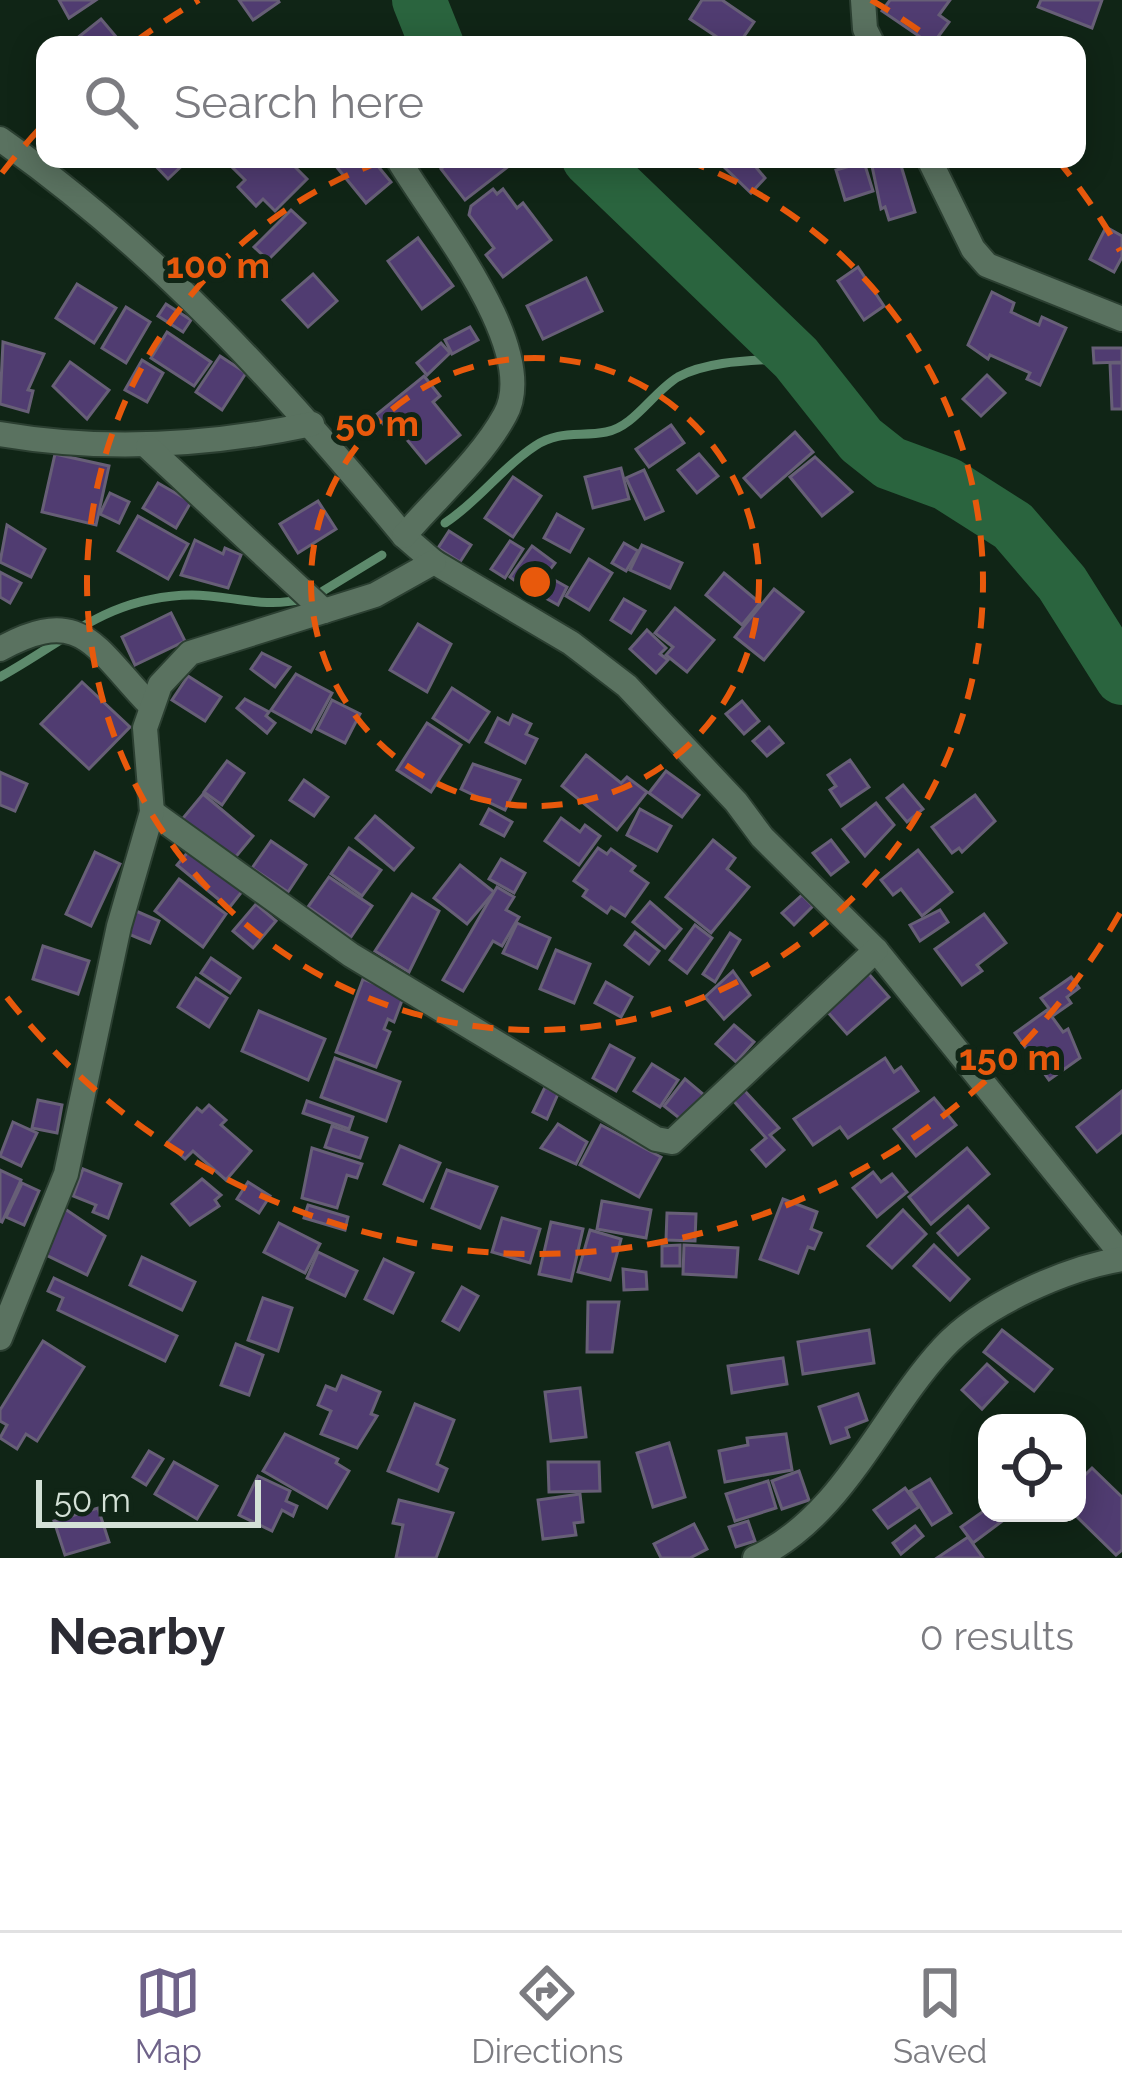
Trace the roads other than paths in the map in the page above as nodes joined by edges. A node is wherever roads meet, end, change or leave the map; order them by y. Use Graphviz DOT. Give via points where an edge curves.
graph roads {
  1 [pos="863,0"];
  2 [pos="869,36"];
  3 [pos="0,139"];
  4 [pos="403,168"];
  5 [pos="933,168"];
  6 [pos="1122,319"];
  7 [pos="312,424"];
  8 [pos="0,434"];
  9 [pos="148,446"];
  10 [pos="404,536"];
  11 [pos="434,562"];
  12 [pos="324,610"];
  13 [pos="0,650"];
  14 [pos="150,705"];
  15 [pos="152,812"];
  16 [pos="876,950"];
  17 [pos="1122,1257"];
  18 [pos="0,1338"];
  19 [pos="755,1558"];
  1 -- 2 [label="street"];
  3 -- 7 [label="street" via="136,250"];
  4 -- 10 [label="street" via="502,330 514,389 506,415"];
  5 -- 6 [label="street" via="987,265"];
  7 -- 9 [label="street"];
  7 -- 10 [label="street"];
  8 -- 9 [label="street"];
  9 -- 12 [label="street"];
  10 -- 11 [label="street"];
  11 -- 12 [label="street" via="375,596"];
  11 -- 16 [label="street" via="627,686 762,838"];
  12 -- 14 [label="street" via="190,653"];
  13 -- 14 [label="street" via="38,628 73,632"];
  14 -- 15 [label="street"];
  15 -- 16 [label="street" via="351,956 656,1139 672,1142"];
  15 -- 18 [label="street" via="66,1174"];
  16 -- 17 [label="street"];
  17 -- 19 [label="street" via="1063,1274 943,1347 840,1487"];
}
